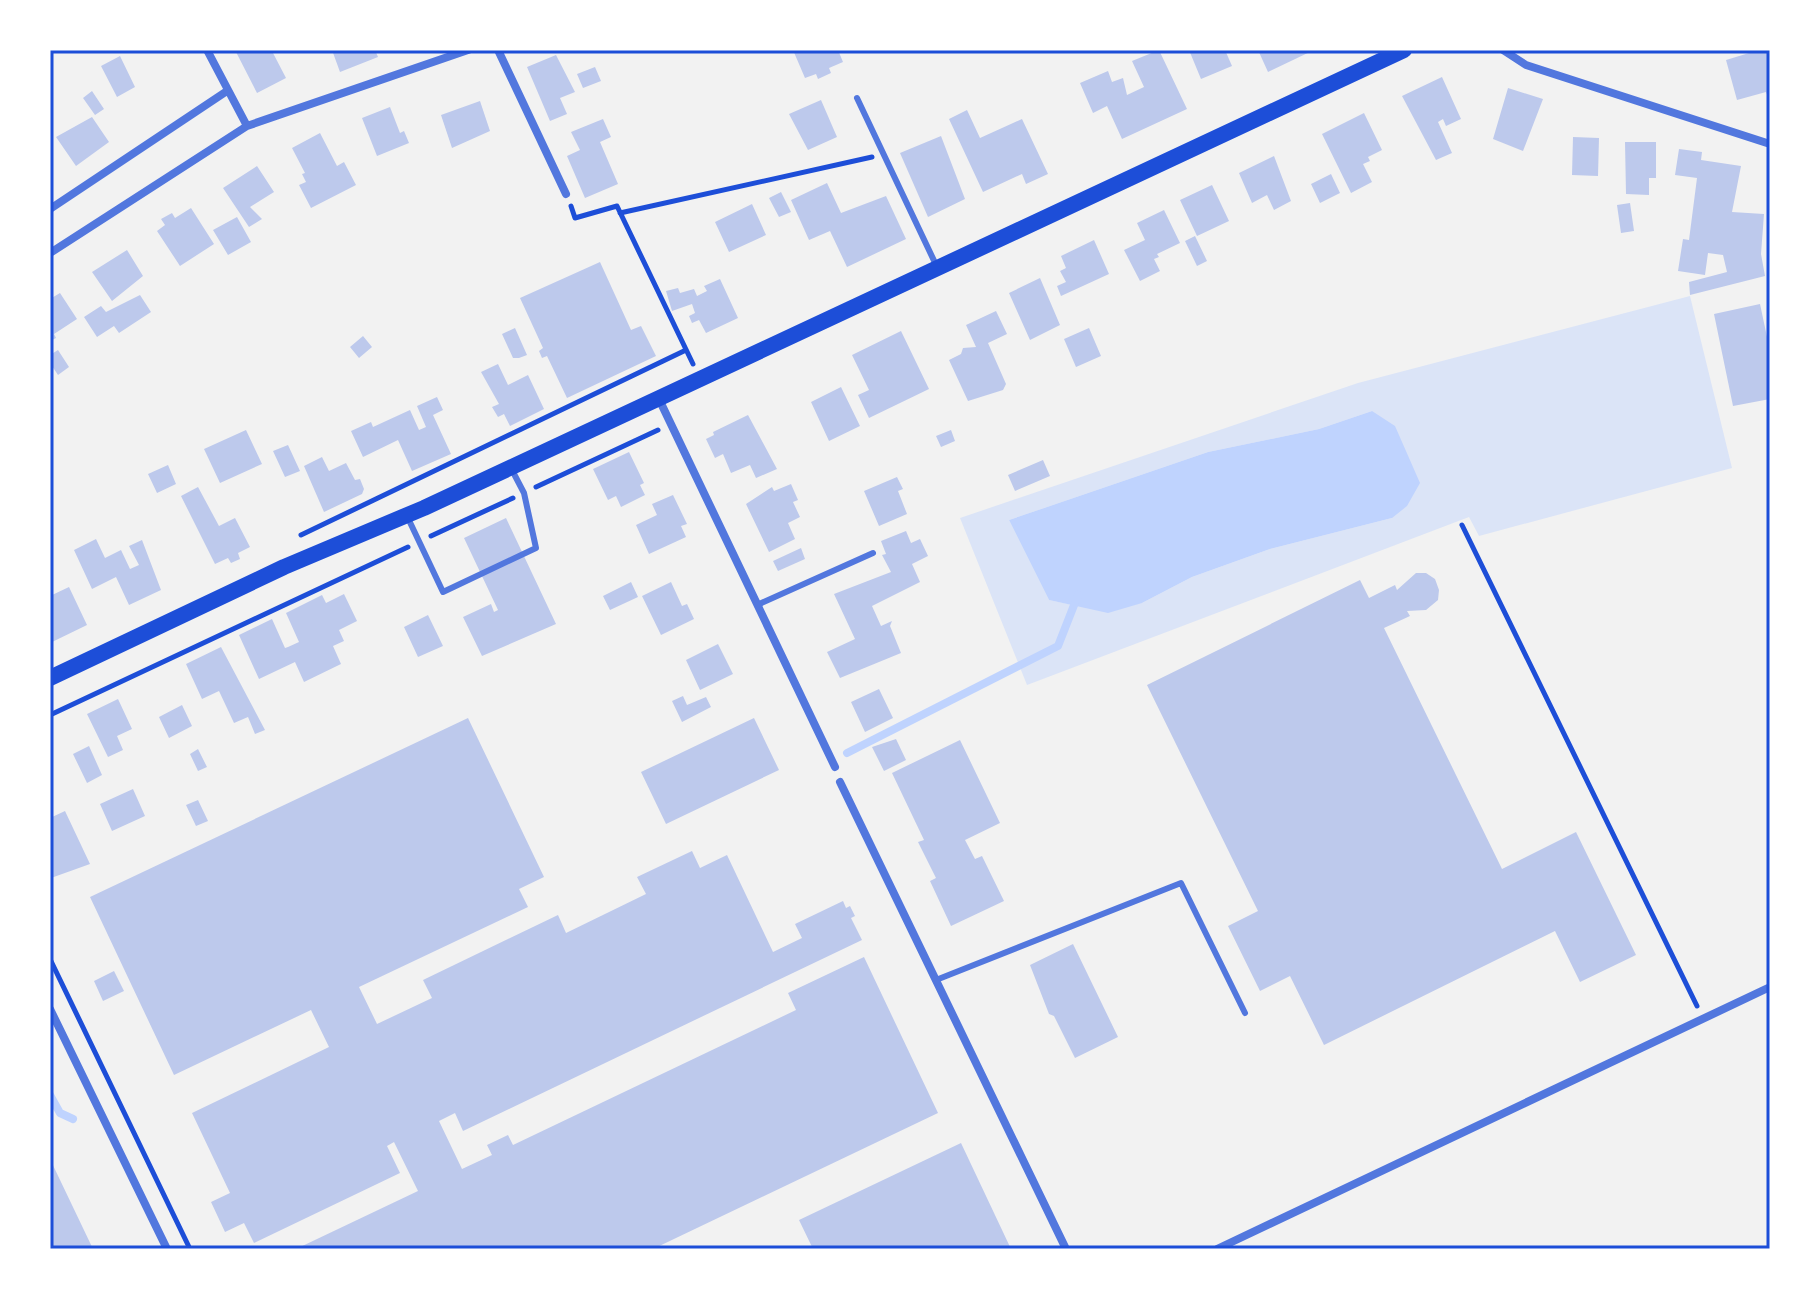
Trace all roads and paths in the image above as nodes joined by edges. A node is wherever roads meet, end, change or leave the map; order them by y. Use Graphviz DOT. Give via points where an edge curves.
graph roads {
  1 [pos="207,50"];
  2 [pos="468,50"];
  3 [pos="498,50"];
  4 [pos="1404,50"];
  5 [pos="1503,50"];
  6 [pos="227,91"];
  7 [pos="857,98"];
  8 [pos="247,126"];
  9 [pos="1770,144"];
  10 [pos="884,154"];
  11 [pos="566,194"];
  12 [pos="50,209"];
  13 [pos="620,213"];
  14 [pos="50,253"];
  15 [pos="937,267"];
  16 [pos="686,350"];
  17 [pos="699,377"];
  18 [pos="657,396"];
  19 [pos="671,424"];
  20 [pos="510,467"];
  21 [pos="524,493"];
  22 [pos="407,515"];
  23 [pos="1462,525"];
  24 [pos="295,538"];
  25 [pos="420,541"];
  26 [pos="873,553"];
  27 [pos="757,605"];
  28 [pos="50,678"];
  29 [pos="50,715"];
  30 [pos="835,767"];
  31 [pos="840,782"];
  32 [pos="50,959"];
  33 [pos="936,980"];
  34 [pos="1770,987"];
  35 [pos="50,1009"];
  36 [pos="1245,1013"];
  37 [pos="1703,1018"];
  38 [pos="167,1249"];
  39 [pos="190,1249"];
  40 [pos="1066,1249"];
  41 [pos="1217,1249"];
  1 -- 6 [label="street"];
  2 -- 8 [label="street"];
  3 -- 11 [label="street"];
  4 -- 15 [label="main road"];
  5 -- 9 [label="street" via="1526,65"];
  6 -- 8 [label="street"];
  6 -- 12 [label="street"];
  7 -- 10 [label="lane"];
  8 -- 14 [label="street"];
  10 -- 13 [label="path"];
  10 -- 15 [label="lane"];
  11 -- 13 [label="path" via="575,218 617,206"];
  13 -- 16 [label="path"];
  15 -- 17 [label="main road"];
  16 -- 17 [label="path"];
  16 -- 24 [label="path"];
  17 -- 18 [label="main road"];
  18 -- 19 [label="street"];
  18 -- 20 [label="main road"];
  19 -- 21 [label="path"];
  19 -- 27 [label="street"];
  20 -- 21 [label="lane"];
  20 -- 22 [label="main road"];
  21 -- 25 [label="path"];
  21 -- 25 [label="lane" via="536,548 443,592"];
  22 -- 25 [label="lane"];
  22 -- 28 [label="main road"];
  23 -- 37 [label="path"];
  25 -- 29 [label="path"];
  26 -- 27 [label="lane"];
  27 -- 30 [label="street"];
  31 -- 33 [label="street"];
  32 -- 39 [label="path"];
  33 -- 36 [label="lane" via="1181,883"];
  33 -- 40 [label="street"];
  34 -- 37 [label="street"];
  35 -- 38 [label="street"];
  37 -- 41 [label="street"];
}
